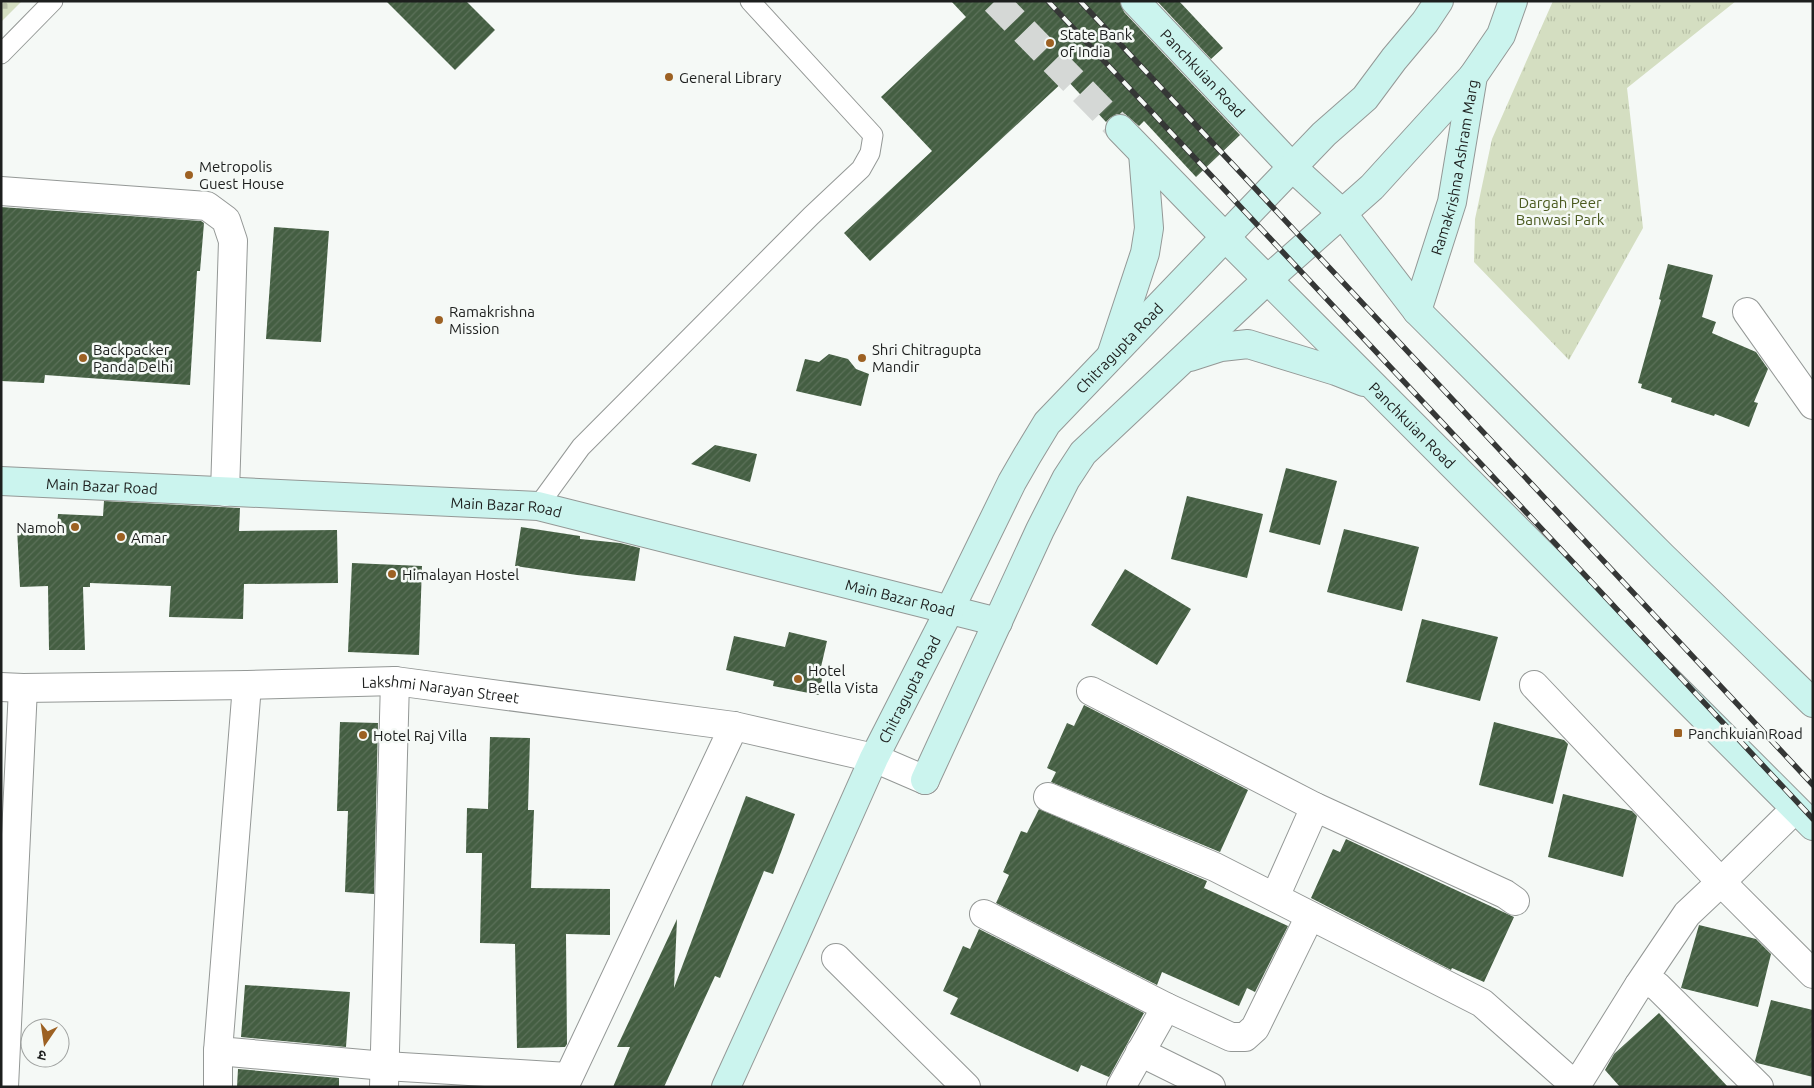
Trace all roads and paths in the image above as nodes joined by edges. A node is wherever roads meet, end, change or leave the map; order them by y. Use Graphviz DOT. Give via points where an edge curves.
graph roads {
  1 [pos="53,1"];
  2 [pos="750,1"];
  3 [pos="1135,1"];
  4 [pos="1439,1"];
  5 [pos="1513,1"];
  6 [pos="1,54"];
  7 [pos="1472,76"];
  8 [pos="1120,129"];
  9 [pos="1143,153"];
  10 [pos="1293,168"];
  11 [pos="1,191"];
  12 [pos="1342,213"];
  13 [pos="1226,238"];
  14 [pos="1267,280"];
  15 [pos="1417,311"];
  16 [pos="1747,312"];
  17 [pos="1110,359"];
  18 [pos="1182,360"];
  19 [pos="1373,385"];
  20 [pos="1813,405"];
  21 [pos="1,481"];
  22 [pos="225,492"];
  23 [pos="538,506"];
  24 [pos="950,609"];
  25 [pos="998,622"];
  26 [pos="395,681"];
  27 [pos="1534,684"];
  28 [pos="247,685"];
  29 [pos="12,687"];
  30 [pos="1091,691"];
  31 [pos="1813,703"];
  32 [pos="734,726"];
  33 [pos="874,758"];
  34 [pos="1048,797"];
  35 [pos="1315,807"];
  36 [pos="1804,817"];
  37 [pos="1721,882"];
  38 [pos="1275,898"];
  39 [pos="1515,901"];
  40 [pos="984,914"];
  41 [pos="1310,916"];
  42 [pos="836,958"];
  43 [pos="1813,974"];
  44 [pos="1639,985"];
  45 [pos="1166,1007"];
  46 [pos="218,1051"];
  47 [pos="1140,1052"];
  48 [pos="385,1076"];
  49 [pos="566,1082"];
  50 [pos="1577,1086"];
  51 [pos="4,1087"];
  52 [pos="218,1087"];
  53 [pos="726,1087"];
  54 [pos="966,1087"];
  55 [pos="1120,1087"];
  56 [pos="1211,1087"];
  57 [pos="1759,1087"];
  1 -- 6 [label="lane"];
  2 -- 23 [label="lane" via="872,135 870,153 862,169 581,447"];
  3 -- 10 [label="street, Panchkuian Road"];
  4 -- 10 [label="street" via="1365,98 1324,134"];
  5 -- 7 [label="street, Ramakrishna Ashram Marg" via="1501,35"];
  7 -- 12 [label="street" via="1372,187"];
  7 -- 15 [label="street, Ramakrishna Ashram Marg" via="1452,202"];
  8 -- 9 [label="street, Panchkuian Road"];
  9 -- 13 [label="street, Panchkuian Road"];
  9 -- 17 [label="street" via="1149,228 1145,253"];
  10 -- 12 [label="street, Panchkuian Road"];
  10 -- 13 [label="street"];
  11 -- 22 [label="street" via="207,206 226,220 233,241"];
  12 -- 14 [label="street"];
  12 -- 15 [label="street, Panchkuian Road"];
  13 -- 14 [label="street, Panchkuian Road"];
  13 -- 17 [label="street, Chitragupta Road"];
  14 -- 18 [label="street"];
  14 -- 19 [label="street, Panchkuian Road"];
  15 -- 31 [label="street, Panchkuian Road"];
  16 -- 20 [label="street"];
  17 -- 24 [label="street, Chitragupta Road" via="1048,423 1032,448"];
  18 -- 19 [label="street" via="1221,346 1248,344"];
  18 -- 25 [label="street" via="1083,453 1053,504"];
  19 -- 36 [label="street, Panchkuian Road"];
  21 -- 22 [label="street, Main Bazar Road"];
  22 -- 23 [label="street, Main Bazar Road"];
  23 -- 24 [label="street, Main Bazar Road"];
  24 -- 25 [label="street, Main Bazar Road"];
  24 -- 33 [label="street, Chitragupta Road"];
  25 -- 33 [label="street, Lakshmi Narayan Street" via="925,780"];
  26 -- 28 [label="street, Lakshmi Narayan Street"];
  26 -- 32 [label="street, Lakshmi Narayan Street"];
  26 -- 48 [label="street"];
  27 -- 37 [label="street"];
  28 -- 29 [label="street, Lakshmi Narayan Street"];
  28 -- 46 [label="street"];
  29 -- 51 [label="street"];
  30 -- 35 [label="street"];
  32 -- 33 [label="street, Lakshmi Narayan Street"];
  32 -- 49 [label="street"];
  33 -- 53 [label="street, Chitragupta Road"];
  34 -- 38 [label="street" via="1215,867"];
  35 -- 38 [label="street"];
  35 -- 39 [label="street"];
  36 -- 37 [label="street"];
  37 -- 43 [label="street"];
  37 -- 44 [label="street" via="1687,914"];
  38 -- 41 [label="street"];
  40 -- 45 [label="street"];
  41 -- 45 [label="street" via="1255,1028 1245,1037 1231,1037"];
  41 -- 50 [label="street" via="1482,1003"];
  42 -- 54 [label="street"];
  44 -- 50 [label="street"];
  44 -- 57 [label="street" via="1646,982 1657,986"];
  45 -- 47 [label="street"];
  46 -- 48 [label="street"];
  46 -- 52 [label="street"];
  47 -- 55 [label="street"];
  47 -- 56 [label="street"];
  48 -- 49 [label="street"];
}
